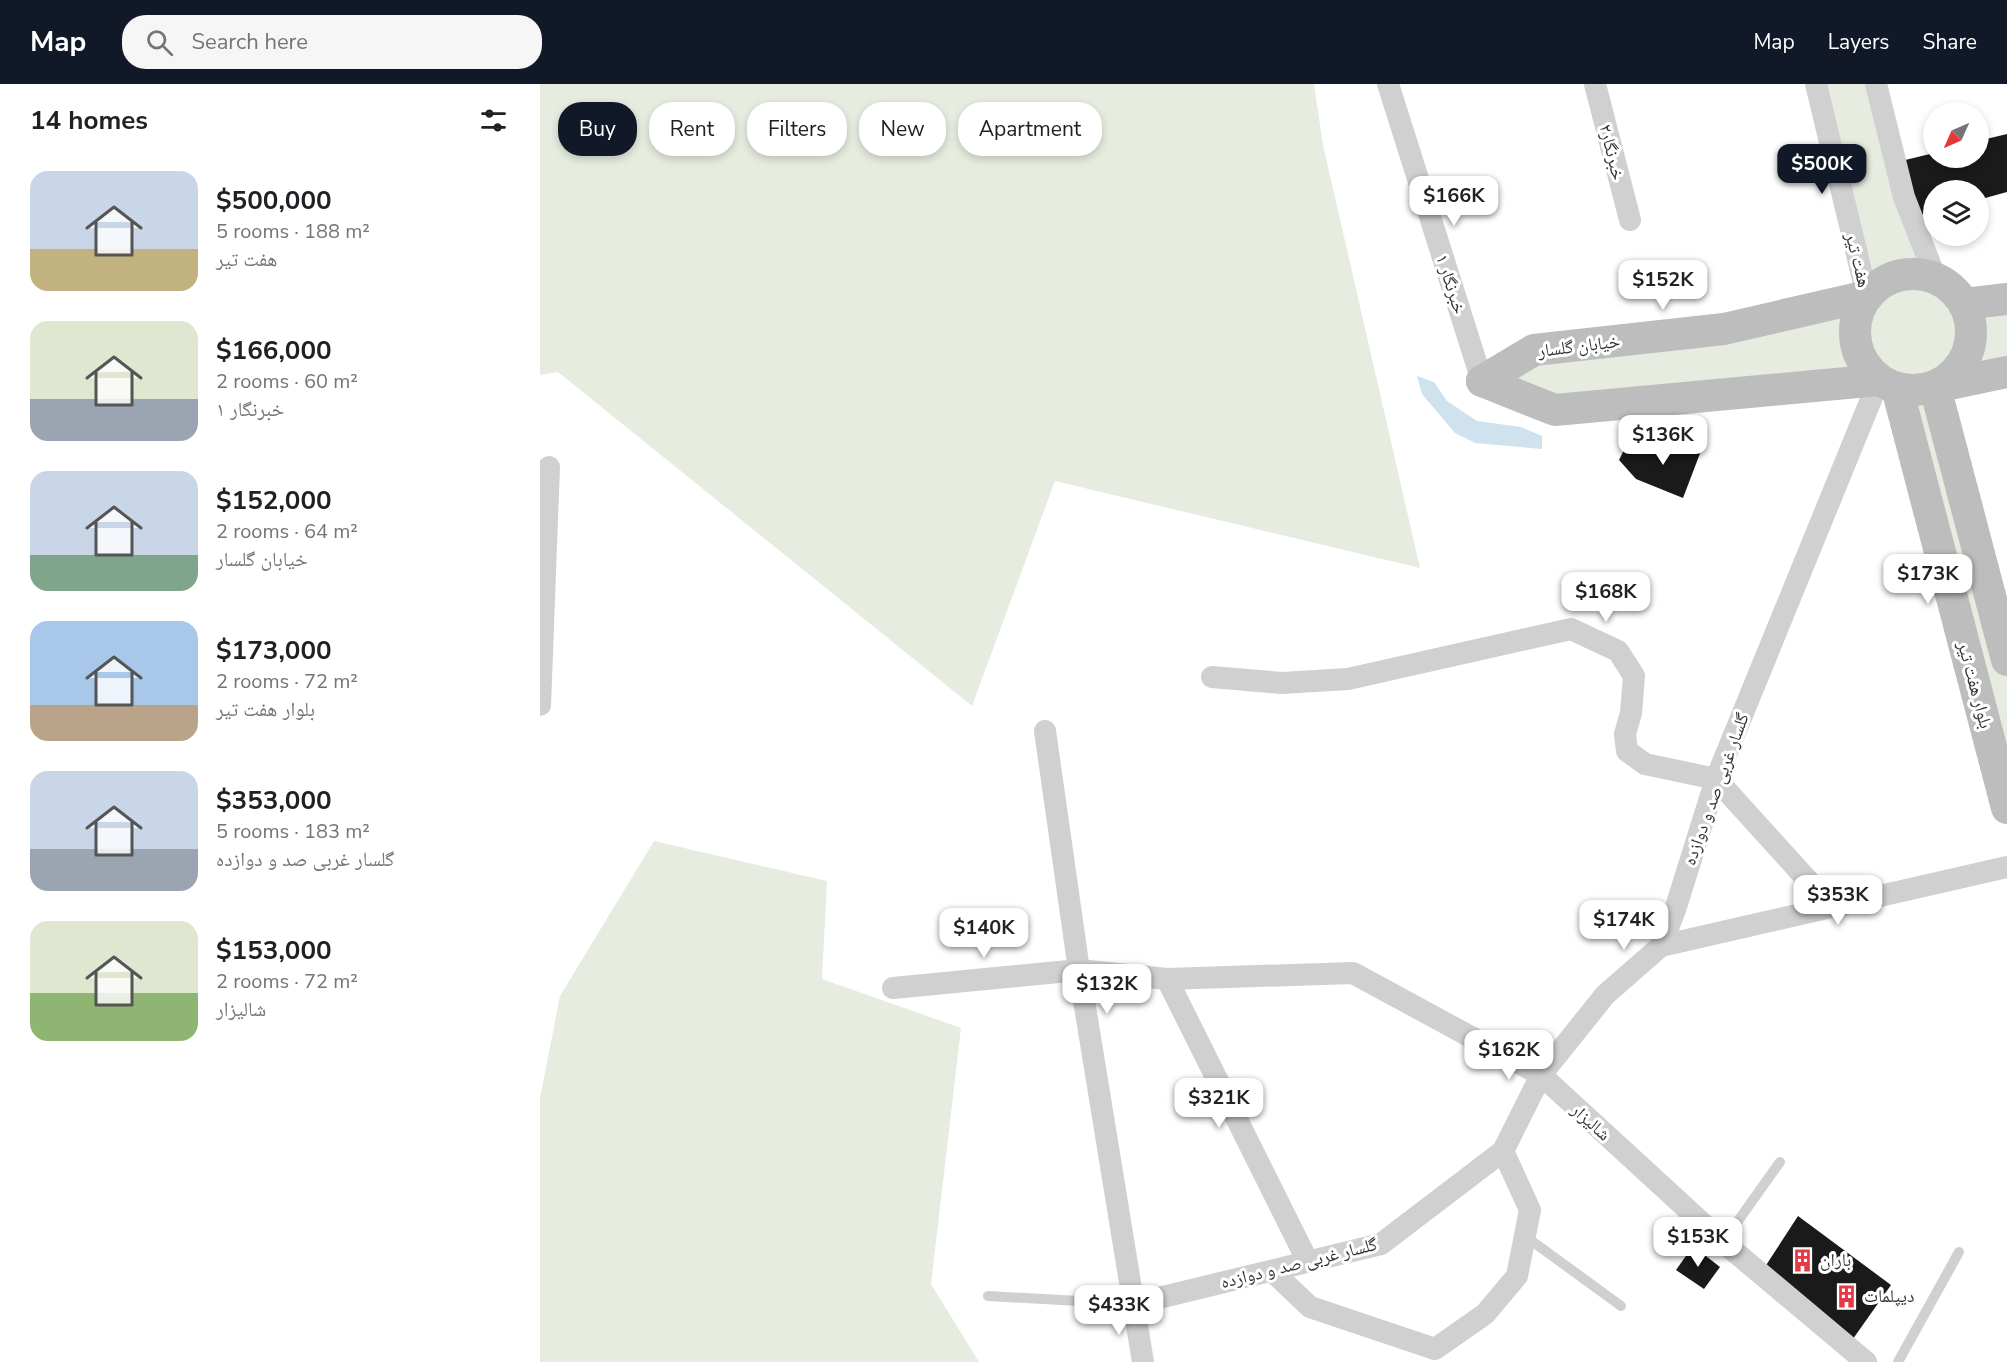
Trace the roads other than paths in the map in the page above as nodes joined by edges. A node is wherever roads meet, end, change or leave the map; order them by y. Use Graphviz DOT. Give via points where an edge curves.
graph roads {
  1 [pos="1388,84"];
  2 [pos="1595,84"];
  3 [pos="1816,84"];
  4 [pos="1876,84"];
  5 [pos="1629,219"];
  6 [pos="1936,279"];
  7 [pos="1867,296"];
  8 [pos="2007,299"];
  9 [pos="1964,304"];
  10 [pos="2007,372"];
  11 [pos="1482,381"];
  12 [pos="1888,384"];
  13 [pos="1935,387"];
  14 [pos="549,467"];
  15 [pos="2007,660"];
  16 [pos="1212,677"];
  17 [pos="540,705"];
  18 [pos="1045,731"];
  19 [pos="1716,779"];
  20 [pos="2007,808"];
  21 [pos="2007,867"];
  22 [pos="1832,907"];
  23 [pos="1661,946"];
  24 [pos="1080,970"];
  25 [pos="1167,979"];
  26 [pos="893,988"];
  27 [pos="1540,1075"];
  28 [pos="1503,1150"];
  29 [pos="1780,1162"];
  30 [pos="1525,1236"];
  31 [pos="1723,1242"];
  32 [pos="1959,1252"];
  33 [pos="1308,1262"];
  34 [pos="1272,1271"];
  35 [pos="988,1296"];
  36 [pos="1134,1304"];
  37 [pos="1621,1306"];
  38 [pos="1848,1354"];
  39 [pos="1143,1362"];
  40 [pos="1866,1362"];
  41 [pos="1898,1362"];
  1 -- 11 [label="street, خبرنگار ۱"];
  2 -- 5 [label="street, خبرنگار۲"];
  3 -- 7 [label="street, هفت تیر"];
  4 -- 6 [label="street" via="1904,197"];
  6 -- 7 [label="street" via="1918,274 1899,275 1881,283"];
  6 -- 9 [label="street" via="1952,289"];
  7 -- 11 [label="street, خیابان گلسار" via="1724,329 1534,350"];
  7 -- 12 [label="street" via="1858,312 1857,349 1865,367"];
  8 -- 9 [label="street"];
  9 -- 13 [label="street" via="1971,322 1971,342 1965,361"];
  10 -- 13 [label="street"];
  11 -- 12 [label="street" via="1556,410"];
  12 -- 13 [label="street" via="1916,391"];
  12 -- 19 [label="street, گلسار غربی صد و دوازده"];
  12 -- 20 [label="street, بلوار هفت تیر"];
  13 -- 15 [label="street, بلوار هفت تیر"];
  14 -- 17 [label="street"];
  16 -- 19 [label="street" via="1282,683 1347,679 1571,628 1618,651 1634,676 1625,734 1628,751 1645,764"];
  18 -- 24 [label="street"];
  19 -- 22 [label="street"];
  19 -- 23 [label="street, گلسار غربی صد و دوازده"];
  21 -- 22 [label="street"];
  22 -- 23 [label="street"];
  23 -- 27 [label="street, گلسار غربی صد و دوازده" via="1605,995"];
  24 -- 25 [label="street, شالیزار"];
  24 -- 26 [label="street, شالیزار"];
  24 -- 36 [label="street"];
  25 -- 27 [label="street, شالیزار" via="1353,973"];
  25 -- 33 [label="street"];
  27 -- 28 [label="street, گلسار غربی صد و دوازده"];
  27 -- 31 [label="street, شالیزار"];
  28 -- 30 [label="street" via="1530,1210"];
  28 -- 33 [label="street, گلسار غربی صد و دوازده" via="1381,1244"];
  29 -- 31 [label="lane"];
  30 -- 34 [label="street" via="1517,1276 1485,1314 1435,1349 1310,1307"];
  30 -- 37 [label="lane"];
  31 -- 38 [label="street, شالیزار"];
  32 -- 41 [label="lane"];
  33 -- 34 [label="street, گلسار غربی صد و دوازده"];
  34 -- 36 [label="street, گلسار غربی صد و دوازده"];
  35 -- 36 [label="lane"];
  36 -- 39 [label="street"];
  38 -- 40 [label="street, شالیزار"];
}
